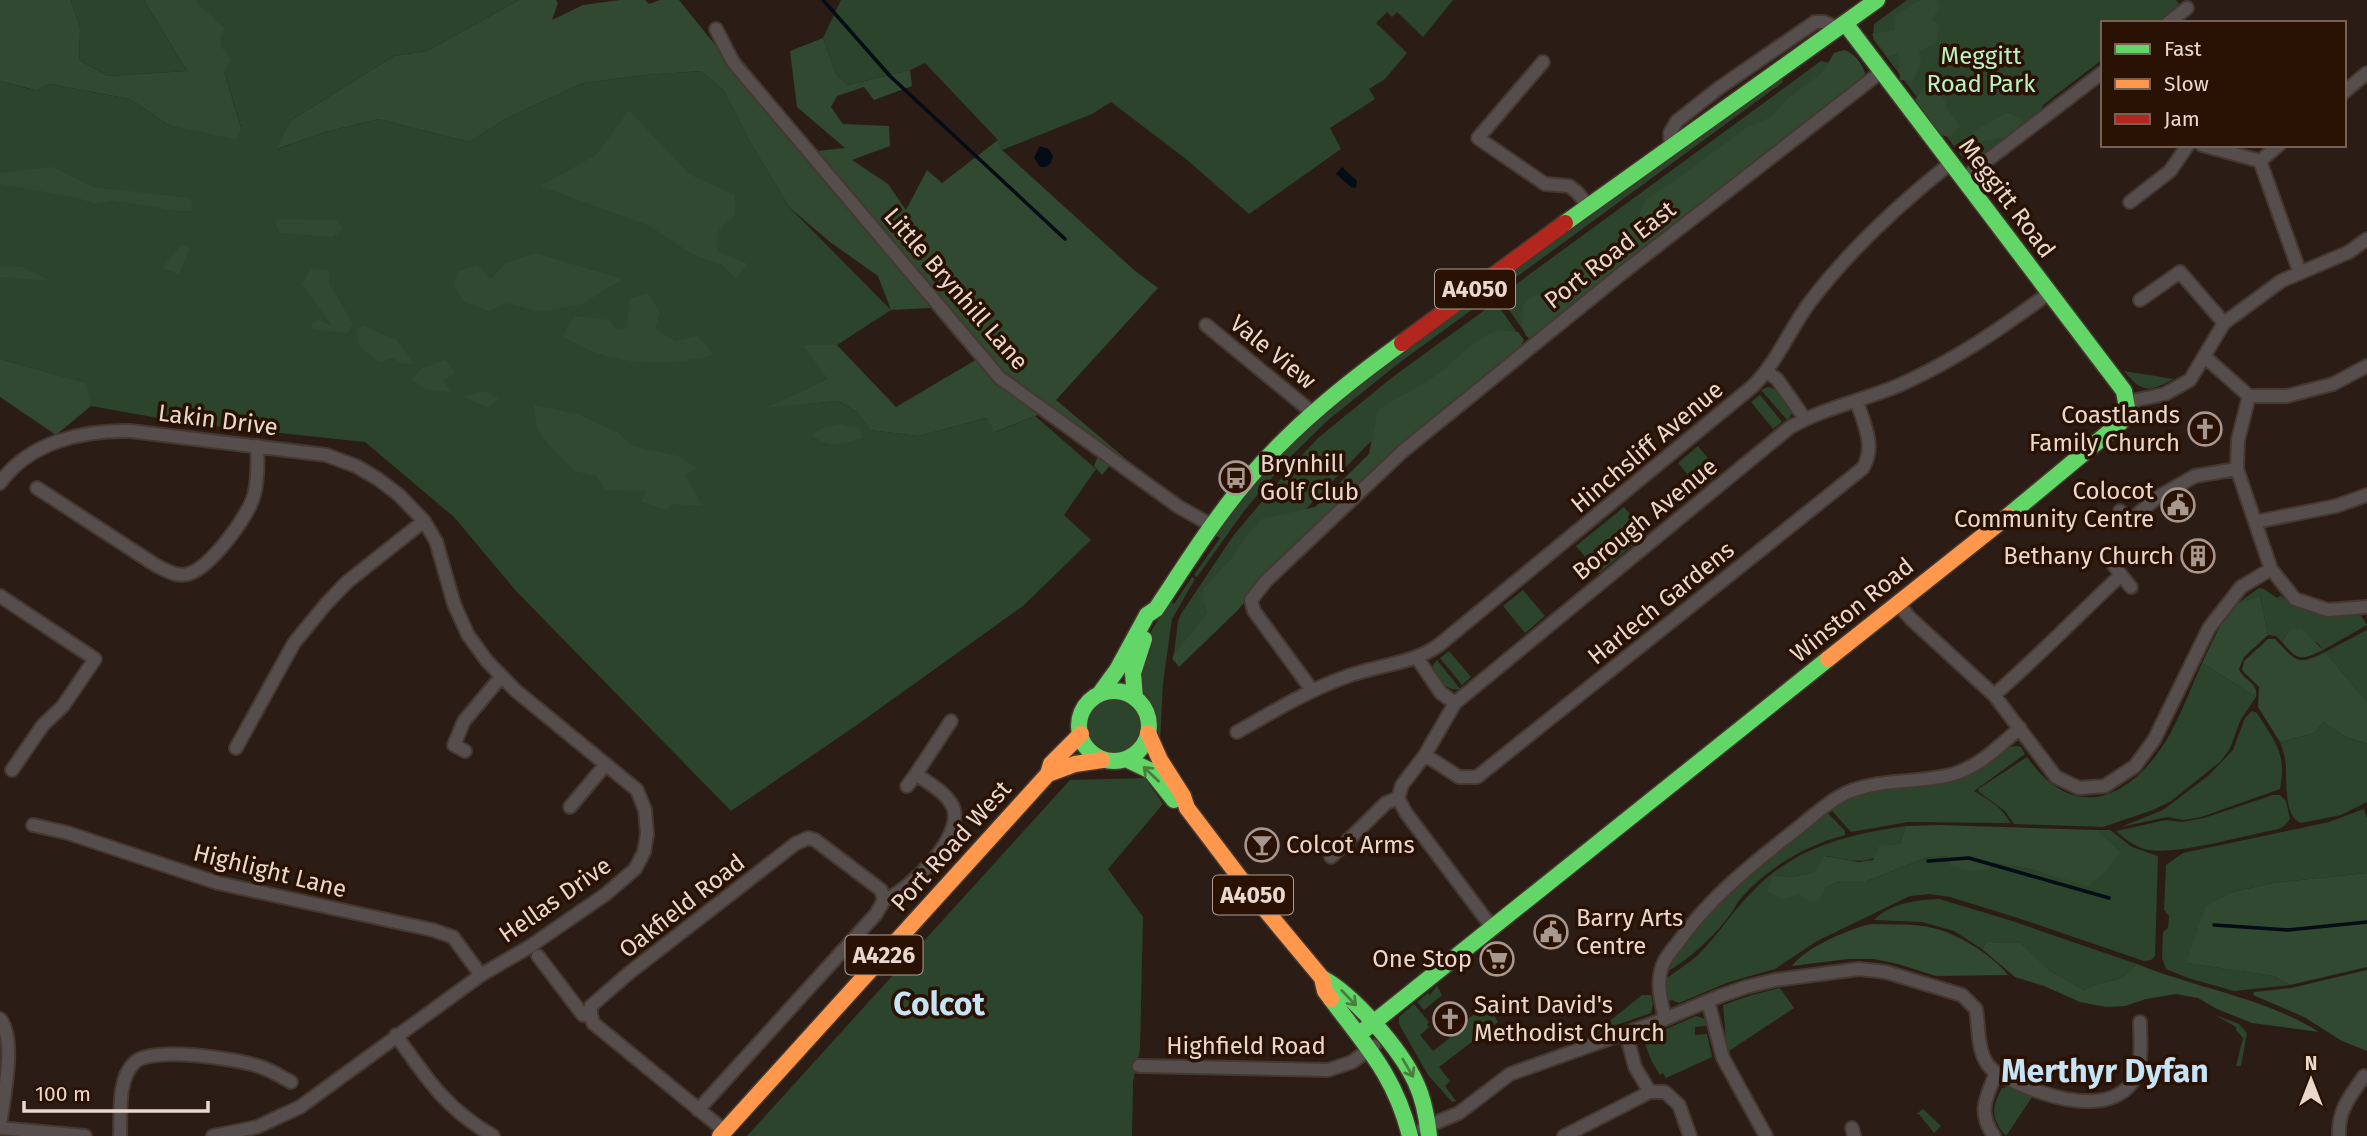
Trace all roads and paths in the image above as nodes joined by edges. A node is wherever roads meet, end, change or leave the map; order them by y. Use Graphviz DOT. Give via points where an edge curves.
graph roads {
  1 [pos="1877,0"];
  2 [pos="2187,8"];
  3 [pos="2171,21"];
  4 [pos="1841,26"];
  5 [pos="716,29"];
  6 [pos="1544,62"];
  7 [pos="1882,71"];
  8 [pos="2101,74"];
  9 [pos="2367,74"];
  10 [pos="2346,90"];
  11 [pos="2187,147"];
  12 [pos="2209,147"];
  13 [pos="2278,147"];
  14 [pos="2260,161"];
  15 [pos="1952,162"];
  16 [pos="1964,178"];
  17 [pos="2130,202"];
  18 [pos="1588,206"];
  19 [pos="2367,239"];
  20 [pos="2300,273"];
  21 [pos="2049,293"];
  22 [pos="2140,300"];
  23 [pos="2224,323"];
  24 [pos="1206,325"];
  25 [pos="2205,357"];
  26 [pos="2367,366"];
  27 [pos="1767,372"];
  28 [pos="2249,396"];
  29 [pos="1857,402"];
  30 [pos="2127,402"];
  31 [pos="1313,413"];
  32 [pos="1805,419"];
  33 [pos="257,446"];
  34 [pos="2237,469"];
  35 [pos="0,483"];
  36 [pos="37,488"];
  37 [pos="2367,495"];
  38 [pos="2120,511"];
  39 [pos="424,521"];
  40 [pos="2255,522"];
  41 [pos="1213,526"];
  42 [pos="2113,564"];
  43 [pos="2271,569"];
  44 [pos="2121,575"];
  45 [pos="2131,587"];
  46 [pos="0,596"];
  47 [pos="1897,603"];
  48 [pos="2367,607"];
  49 [pos="1156,609"];
  50 [pos="1417,658"];
  51 [pos="501,677"];
  52 [pos="1312,690"];
  53 [pos="1101,692"];
  54 [pos="1994,695"];
  55 [pos="1135,698"];
  56 [pos="1455,703"];
  57 [pos="951,721"];
  58 [pos="2020,728"];
  59 [pos="1237,732"];
  60 [pos="1148,733"];
  61 [pos="1081,734"];
  62 [pos="236,748"];
  63 [pos="465,751"];
  64 [pos="1425,755"];
  65 [pos="1126,759"];
  66 [pos="1102,760"];
  67 [pos="606,764"];
  68 [pos="12,770"];
  69 [pos="916,774"];
  70 [pos="1048,774"];
  71 [pos="907,786"];
  72 [pos="1398,798"];
  73 [pos="569,807"];
  74 [pos="1187,808"];
  75 [pos="33,825"];
  76 [pos="1331,857"];
  77 [pos="884,900"];
  78 [pos="1491,926"];
  79 [pos="538,956"];
  80 [pos="481,975"];
  81 [pos="1322,978"];
  82 [pos="1708,1001"];
  83 [pos="591,1014"];
  84 [pos="0,1019"];
  85 [pos="1665,1019"];
  86 [pos="2140,1022"];
  87 [pos="1373,1024"];
  88 [pos="1626,1033"];
  89 [pos="1359,1034"];
  90 [pos="397,1035"];
  91 [pos="1386,1038"];
  92 [pos="1371,1048"];
  93 [pos="1139,1066"];
  94 [pos="1996,1073"];
  95 [pos="2364,1076"];
  96 [pos="290,1082"];
  97 [pos="1650,1092"];
  98 [pos="698,1110"];
  99 [pos="0,1127"];
  100 [pos="1429,1131"];
  101 [pos="722,1133"];
  102 [pos="1410,1135"];
  103 [pos="85,1136"];
  104 [pos="120,1136"];
  105 [pos="220,1136"];
  106 [pos="493,1136"];
  107 [pos="1564,1136"];
  108 [pos="1690,1136"];
  109 [pos="1766,1136"];
  110 [pos="1994,1136"];
  111 [pos="2339,1136"];
  1 -- 4 [label="main road, Port Road East / A4050"];
  2 -- 3 [label="street"];
  4 -- 7 [label="main road, Meggitt Road"];
  4 -- 18 [label="main road, Port Road East / A4050"];
  5 -- 41 [label="street, Little Brynhill Lane" via="733,62 1000,378 1179,507"];
  6 -- 18 [label="street" via="1478,138 1545,184 1569,186"];
  7 -- 15 [label="main road, Meggitt Road"];
  7 -- 52 [label="street, Port Road East" via="1403,451 1266,580 1251,600 1254,611"];
  8 -- 16 [label="street"];
  9 -- 10 [label="street"];
  11 -- 17 [label="street" via="2170,171"];
  12 -- 14 [label="street"];
  13 -- 14 [label="street"];
  14 -- 20 [label="street"];
  15 -- 16 [label="main road, Meggitt Road"];
  15 -- 27 [label="street, Hinchsliff Avenue" via="1844,259 1790,331"];
  16 -- 21 [label="main road, Meggitt Road"];
  18 -- 31 [label="main road, Port Road East / A4050"];
  19 -- 20 [label="street"];
  20 -- 23 [label="street" via="2281,281"];
  21 -- 29 [label="street, Borough Avenue" via="1942,364"];
  21 -- 30 [label="main road, Meggitt Road" via="2121,385"];
  22 -- 23 [label="street" via="2180,272"];
  23 -- 25 [label="street"];
  24 -- 31 [label="street, Vale View"];
  25 -- 28 [label="street"];
  25 -- 30 [label="street" via="2190,380 2165,394"];
  26 -- 28 [label="street" via="2333,384 2287,396"];
  27 -- 32 [label="street"];
  27 -- 50 [label="street, Hinchsliff Avenue" via="1461,627"];
  28 -- 34 [label="street" via="2238,440"];
  29 -- 32 [label="street, Borough Avenue"];
  29 -- 64 [label="street, Harlech Gardens" via="1870,444 1863,468 1476,777 1459,778"];
  30 -- 47 [label="main road, Winston Road" via="2125,416 2115,428"];
  31 -- 41 [label="main road, Port Road East / A4050" via="1265,460"];
  32 -- 56 [label="street, Borough Avenue"];
  33 -- 35 [label="street, Lakin Drive" via="104,431 52,444 27,457"];
  33 -- 36 [label="street" via="253,498 240,523 199,570 185,575 157,566"];
  33 -- 39 [label="street, Lakin Drive" via="326,455 356,466 399,495"];
  34 -- 38 [label="street" via="2195,476 2129,521"];
  34 -- 40 [label="street"];
  37 -- 40 [label="street"];
  39 -- 51 [label="street, Hellas Drive" via="436,541 468,635"];
  39 -- 62 [label="street" via="326,604 294,643"];
  40 -- 43 [label="street"];
  41 -- 49 [label="main road, Port Road East / A4050"];
  42 -- 44 [label="street"];
  43 -- 48 [label="street" via="2295,599 2328,610"];
  43 -- 58 [label="street" via="2241,587 2209,628 2154,740 2135,766 2105,786 2080,788 2056,777"];
  44 -- 45 [label="street"];
  44 -- 54 [label="street"];
  46 -- 68 [label="street" via="95,659"];
  47 -- 54 [label="street"];
  47 -- 78 [label="main road, Winston Road"];
  49 -- 53 [label="main road, Port Road East / A4050" via="1147,615"];
  49 -- 55 [label="main road, Port Road East / A4050" via="1135,665"];
  50 -- 52 [label="street, Hinchsliff Avenue"];
  50 -- 56 [label="street" via="1440,693"];
  51 -- 63 [label="street" via="464,721 454,745"];
  51 -- 67 [label="street, Hellas Drive"];
  52 -- 59 [label="street, Hinchsliff Avenue"];
  53 -- 55 [label="main road" via="1122,691"];
  53 -- 61 [label="main road, A4050" via="1083,708"];
  54 -- 58 [label="street"];
  55 -- 60 [label="main road, A4050" via="1146,713"];
  56 -- 64 [label="street, Borough Avenue"];
  57 -- 69 [label="street"];
  58 -- 85 [label="street" via="1967,769 1868,785 1847,793 1759,858 1693,920 1663,962 1659,994"];
  60 -- 65 [label="main road" via="1140,749"];
  60 -- 74 [label="main road, A4050"];
  61 -- 66 [label="main road" via="1087,749"];
  61 -- 70 [label="main road, Port Road West / A4226" via="1051,764"];
  64 -- 72 [label="street, Borough Avenue" via="1402,785"];
  65 -- 66 [label="main road"];
  74 -- 65 [label="main road, A4050, one-way" via="1165,791 1151,771"];
  66 -- 70 [label="main road, Port Road West / A4226"];
  67 -- 73 [label="street"];
  67 -- 80 [label="street, Hellas Drive" via="636,790 645,810 644,852 635,869 529,947"];
  69 -- 71 [label="street"];
  69 -- 77 [label="street" via="944,794 954,818 924,872"];
  70 -- 101 [label="main road, Port Road West / A4226"];
  72 -- 76 [label="street, Borough Avenue" via="1386,803"];
  72 -- 78 [label="street"];
  74 -- 81 [label="main road, A4050"];
  75 -- 80 [label="street, Highlight Lane" via="218,883 433,930 453,937"];
  77 -- 83 [label="street, Oakfield Road" via="881,890 808,838 629,973 591,1006"];
  77 -- 98 [label="street"];
  78 -- 87 [label="main road, Winston Road"];
  79 -- 83 [label="street" via="583,1015"];
  80 -- 90 [label="street, Hellas Drive"];
  81 -- 87 [label="main road, A4050, one-way" via="1335,984"];
  81 -- 89 [label="main road, A4050" via="1325,991"];
  82 -- 85 [label="street"];
  82 -- 94 [label="street" via="1775,980 1858,969 1886,972 1962,995 1976,1009 1980,1044 1987,1064"];
  82 -- 109 [label="street" via="1723,1058"];
  83 -- 98 [label="street" via="593,1023"];
  84 -- 99 [label="street" via="7,1030 8,1051"];
  85 -- 88 [label="street"];
  86 -- 94 [label="street" via="2140,1064 2131,1084 2116,1096 2077,1101 2038,1093"];
  87 -- 89 [label="main road, Winston Road"];
  87 -- 91 [label="main road, A4050"];
  88 -- 97 [label="street" via="1635,1067"];
  88 -- 100 [label="street" via="1510,1073"];
  89 -- 92 [label="main road, A4050"];
  90 -- 105 [label="street" via="300,1107 257,1128"];
  90 -- 106 [label="street" via="442,1098 467,1121"];
  91 -- 92 [label="street, Highfield Road"];
  91 -- 100 [label="main road, A4050, one-way" via="1415,1078"];
  92 -- 93 [label="street, Highfield Road" via="1352,1062 1328,1070"];
  92 -- 102 [label="main road, A4050" via="1396,1088"];
  94 -- 110 [label="street" via="1983,1106"];
  95 -- 111 [label="street" via="2342,1109"];
  96 -- 104 [label="street" via="261,1067 174,1053 146,1055 133,1063 124,1077"];
  97 -- 107 [label="street"];
  97 -- 108 [label="street" via="1665,1092 1679,1105"];
  98 -- 101 [label="street"];
  99 -- 103 [label="street"];
  100 -- 102 [label="street"];
}
